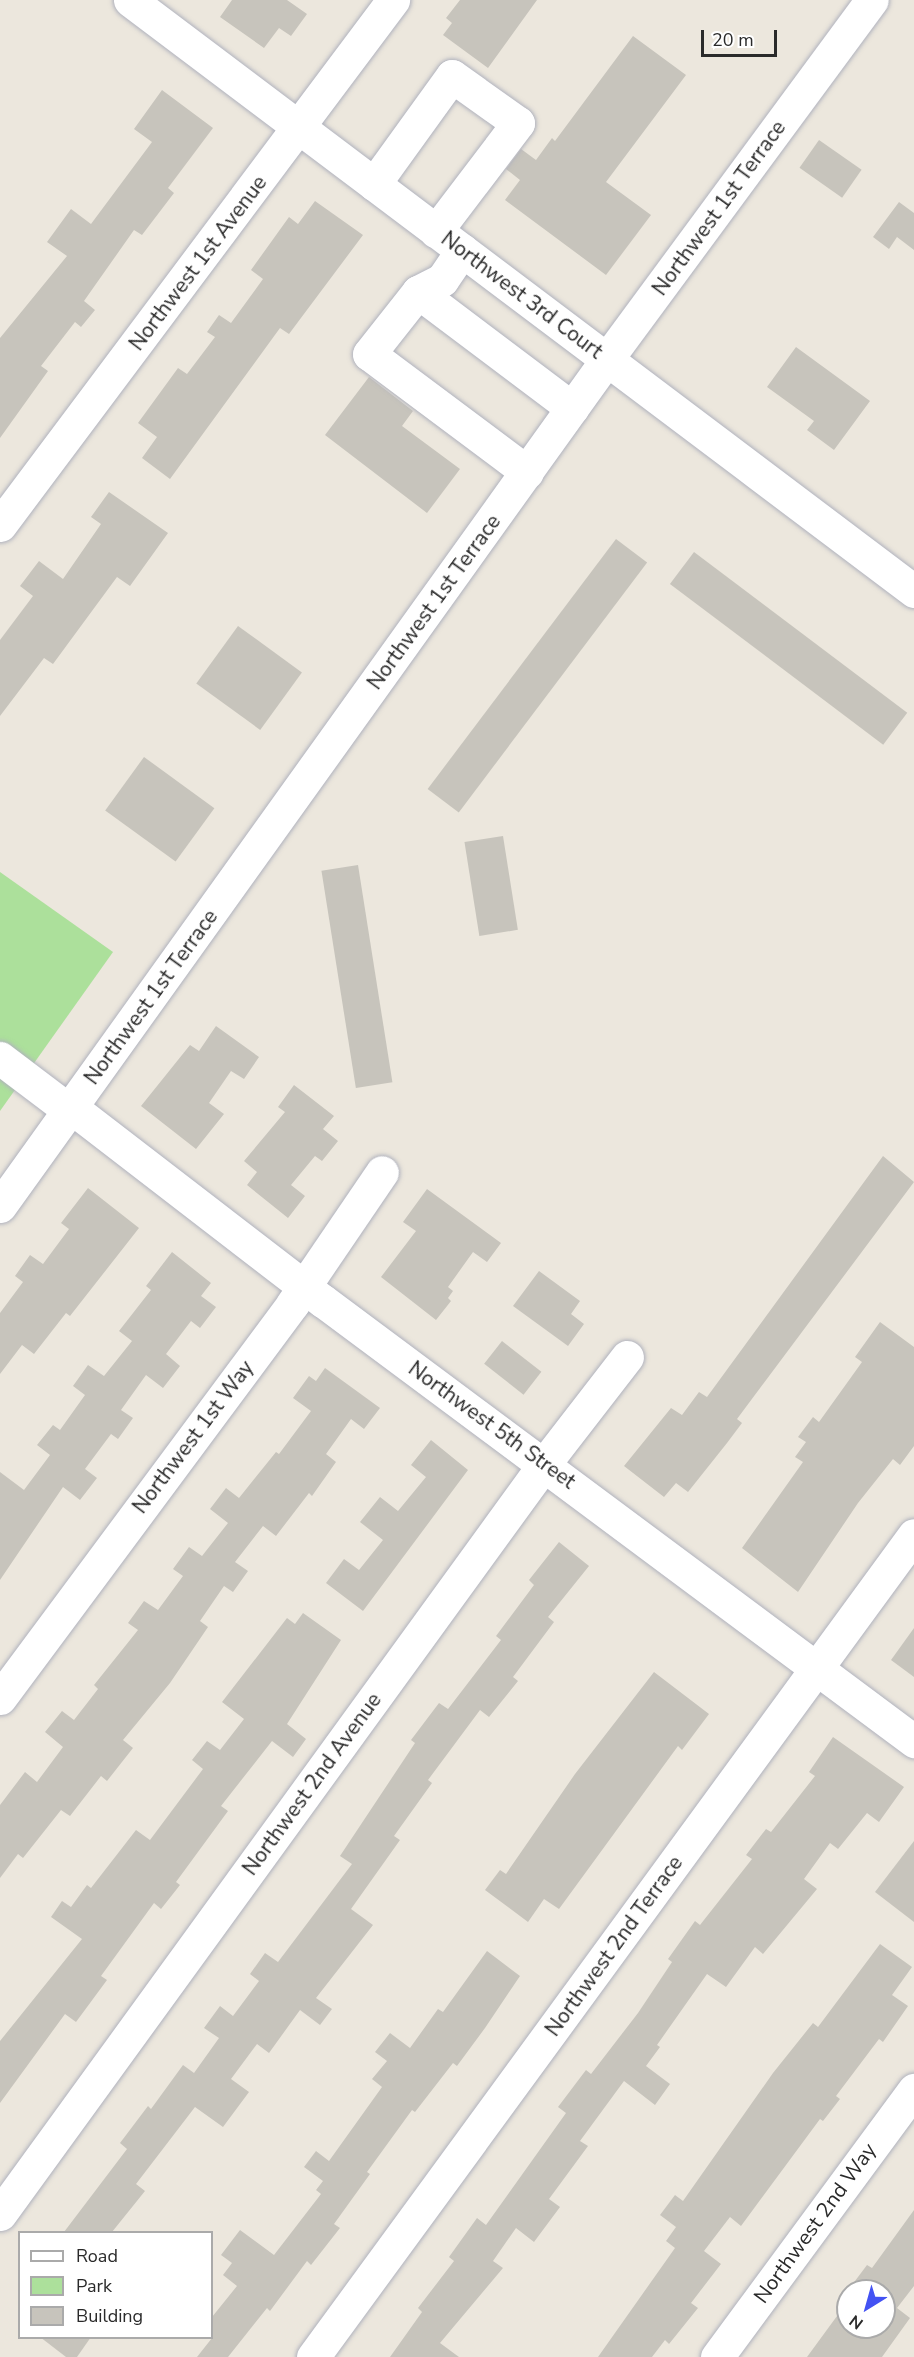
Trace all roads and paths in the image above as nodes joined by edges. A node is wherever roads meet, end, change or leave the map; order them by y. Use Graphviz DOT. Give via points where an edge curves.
graph roads {
  1 [pos="130,0"];
  2 [pos="393,0"];
  3 [pos="872,0"];
  4 [pos="300,128"];
  5 [pos="374,184"];
  6 [pos="436,231"];
  7 [pos="462,250"];
  8 [pos="418,292"];
  9 [pos="607,359"];
  10 [pos="572,408"];
  11 [pos="527,472"];
  12 [pos="0,525"];
  13 [pos="914,591"];
  14 [pos="0,1058"];
  15 [pos="71,1110"];
  16 [pos="382,1172"];
  17 [pos="0,1206"];
  18 [pos="304,1287"];
  19 [pos="627,1357"];
  20 [pos="545,1463"];
  21 [pos="914,1535"];
  22 [pos="817,1670"];
  23 [pos="0,1698"];
  24 [pos="914,1741"];
  25 [pos="914,2090"];
  26 [pos="0,2214"];
  27 [pos="313,2357"];
  28 [pos="717,2357"];
  1 -- 4 [label="street, Northwest 3rd Court"];
  2 -- 4 [label="street, Northwest 1st Avenue"];
  3 -- 9 [label="street, Northwest 1st Terrace"];
  4 -- 5 [label="street, Northwest 3rd Court"];
  4 -- 12 [label="street, Northwest 1st Avenue"];
  5 -- 6 [label="street, Northwest 3rd Court"];
  5 -- 6 [label="street" via="452,76 518,123"];
  6 -- 7 [label="street, Northwest 3rd Court"];
  7 -- 8 [label="street" via="442,280"];
  7 -- 9 [label="street, Northwest 3rd Court"];
  8 -- 10 [label="street"];
  8 -- 11 [label="street" via="369,354"];
  9 -- 10 [label="street, Northwest 1st Terrace"];
  9 -- 13 [label="street, Northwest 3rd Court"];
  10 -- 11 [label="street, Northwest 1st Terrace"];
  11 -- 15 [label="street, Northwest 1st Terrace"];
  14 -- 15 [label="street, Northwest 5th Street"];
  15 -- 17 [label="street, Northwest 1st Terrace"];
  15 -- 18 [label="street, Northwest 5th Street"];
  16 -- 18 [label="street, Northwest 1st Way"];
  18 -- 20 [label="street, Northwest 5th Street"];
  18 -- 23 [label="street, Northwest 1st Way"];
  19 -- 20 [label="street, Northwest 2nd Avenue"];
  20 -- 22 [label="street, Northwest 5th Street"];
  20 -- 26 [label="street, Northwest 2nd Avenue"];
  21 -- 22 [label="street, Northwest 2nd Terrace"];
  22 -- 24 [label="street, Northwest 5th Street"];
  22 -- 27 [label="street, Northwest 2nd Terrace"];
  25 -- 28 [label="street, Northwest 2nd Way"];
}
